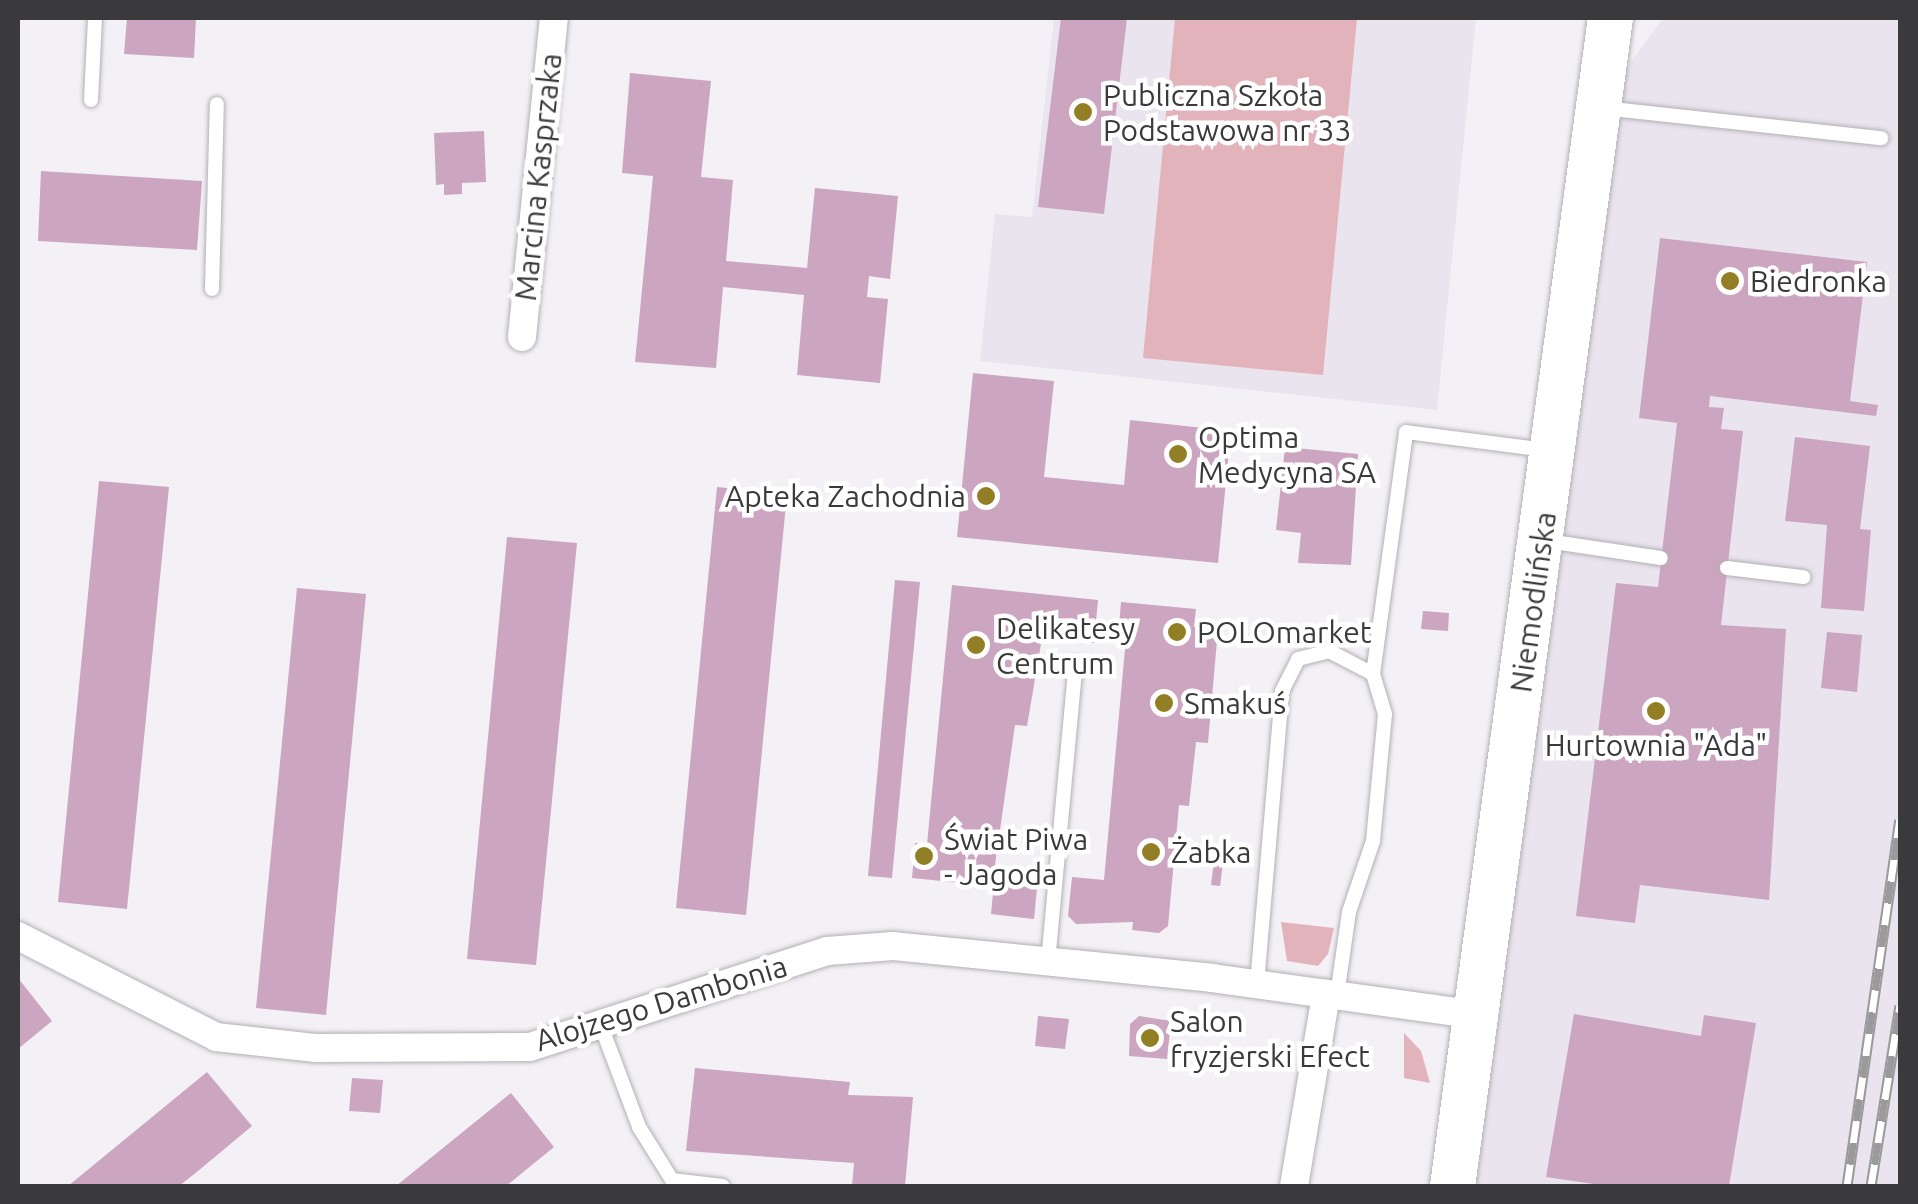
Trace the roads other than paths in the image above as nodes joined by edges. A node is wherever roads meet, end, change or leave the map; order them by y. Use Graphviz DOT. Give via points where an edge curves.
graph roads {
  1 [pos="95,18"];
  2 [pos="554,18"];
  3 [pos="1610,18"];
  4 [pos="90,100"];
  5 [pos="217,104"];
  6 [pos="1598,107"];
  7 [pos="1881,138"];
  8 [pos="212,288"];
  9 [pos="522,337"];
  10 [pos="1553,451"];
  11 [pos="1541,541"];
  12 [pos="1661,558"];
  13 [pos="1727,568"];
  14 [pos="1803,577"];
  15 [pos="1076,663"];
  16 [pos="1374,674"];
  17 [pos="18,936"];
  18 [pos="1048,962"];
  19 [pos="1257,984"];
  20 [pos="1332,995"];
  21 [pos="1477,1016"];
  22 [pos="600,1023"];
  23 [pos="723,1186"];
  24 [pos="1294,1186"];
  25 [pos="1452,1186"];
  1 -- 4 [label="lane"];
  2 -- 9 [label="street, Marcina Kasprzaka"];
  3 -- 6 [label="main road, Niemodlińska"];
  5 -- 8 [label="lane"];
  6 -- 7 [label="lane"];
  6 -- 10 [label="main road, Niemodlińska"];
  10 -- 11 [label="main road, Niemodlińska"];
  10 -- 16 [label="lane" via="1406,432"];
  11 -- 12 [label="lane"];
  11 -- 21 [label="main road, Niemodlińska"];
  13 -- 14 [label="lane"];
  15 -- 18 [label="lane"];
  16 -- 19 [label="lane" via="1344,653 1312,650 1288,672 1278,710"];
  16 -- 20 [label="lane" via="1385,714 1374,841 1349,912"];
  17 -- 22 [label="street, Alojzego Dambonia" via="216,1037 316,1048 530,1047"];
  18 -- 19 [label="street, Alojzego Dambonia"];
  18 -- 22 [label="street, Alojzego Dambonia" via="893,946 828,952"];
  19 -- 20 [label="street, Alojzego Dambonia"];
  20 -- 21 [label="street, Alojzego Dambonia"];
  20 -- 24 [label="street"];
  21 -- 25 [label="main road, Niemodlińska"];
  22 -- 23 [label="lane" via="639,1128 672,1180"];
}
